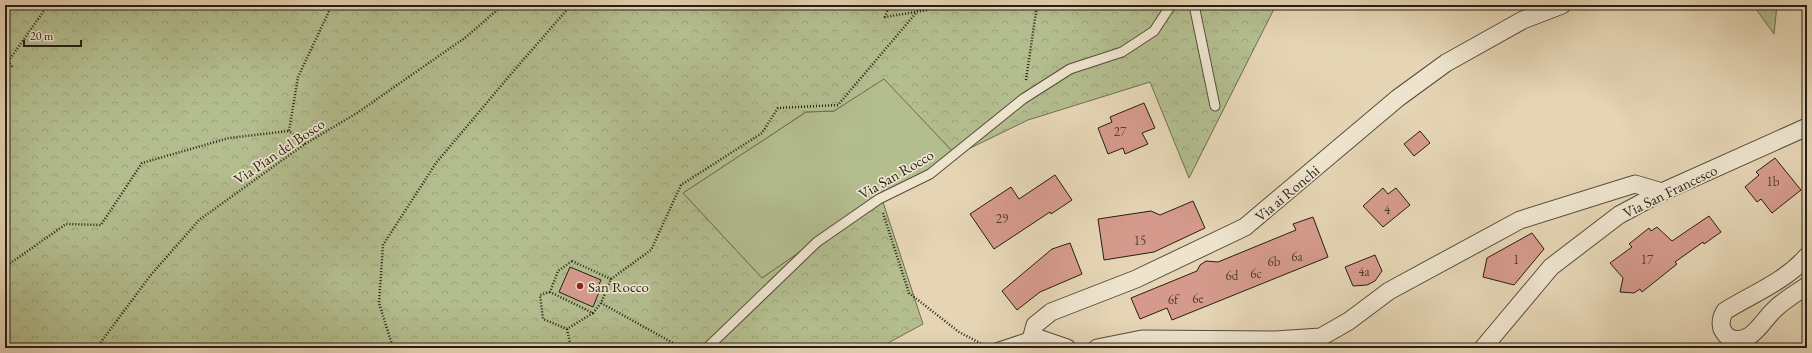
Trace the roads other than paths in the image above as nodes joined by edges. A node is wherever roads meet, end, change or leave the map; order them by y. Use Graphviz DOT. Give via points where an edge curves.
graph roads {
  1 [pos="1171,5"];
  2 [pos="1194,5"];
  3 [pos="1562,5"];
  4 [pos="1214,106"];
  5 [pos="1807,127"];
  6 [pos="1662,192"];
  7 [pos="1807,256"];
  8 [pos="1807,286"];
  9 [pos="1032,336"];
  10 [pos="707,348"];
  11 [pos="996,348"];
  12 [pos="1067,348"];
  13 [pos="1097,348"];
  14 [pos="1483,348"];
  1 -- 10 [label="lane, Via San Rocco" via="1154,31 1122,52 1070,69 1023,99 930,174 879,199 817,242"];
  2 -- 4 [label="lane"];
  3 -- 9 [label="street, Via ai Ronchi" via="1523,20 1446,63 1398,98 1245,227 1136,279 1051,312 1035,325"];
  5 -- 6 [label="street, Via San Francesco"];
  6 -- 13 [label="street" via="1635,184 1520,220 1390,291 1349,322 1320,337 1275,340 1142,339"];
  6 -- 14 [label="street, Via San Francesco" via="1619,215 1551,267"];
  7 -- 8 [label="street" via="1800,265 1725,311 1721,318 1723,332 1733,339 1742,340 1751,335 1774,310"];
  9 -- 11 [label="lane"];
  9 -- 12 [label="street"];
}
